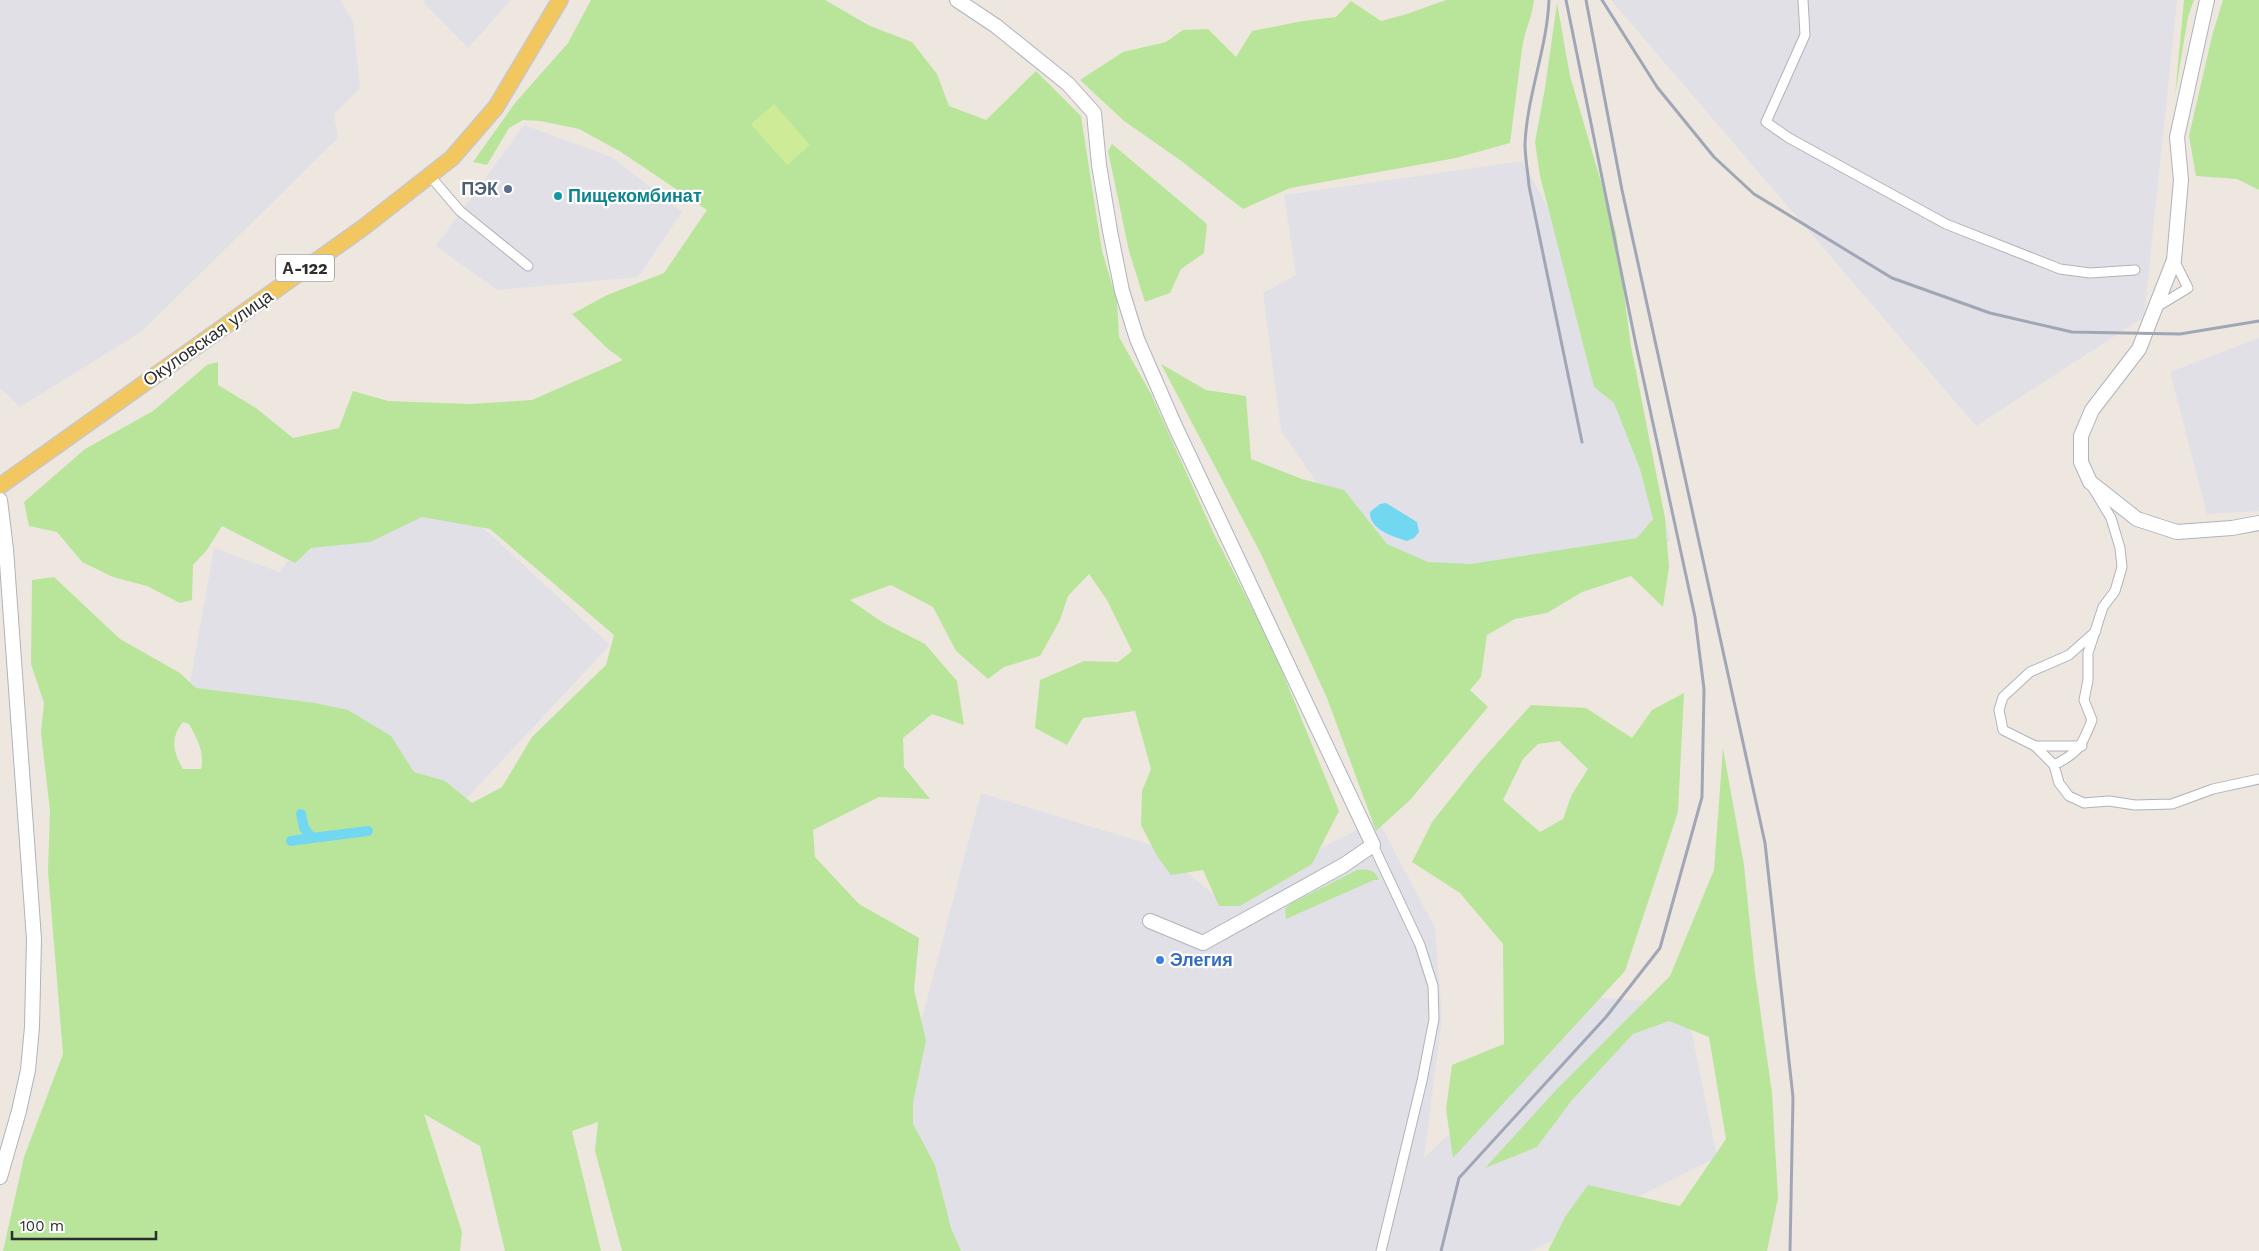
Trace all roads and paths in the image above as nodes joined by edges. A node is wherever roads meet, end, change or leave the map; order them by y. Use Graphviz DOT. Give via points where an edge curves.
graph roads {
  1 [pos="560,0"];
  2 [pos="957,0"];
  3 [pos="1803,0"];
  4 [pos="2206,0"];
  5 [pos="430,176"];
  6 [pos="2174,260"];
  7 [pos="528,266"];
  8 [pos="2135,270"];
  9 [pos="2154,308"];
  10 [pos="2090,482"];
  11 [pos="0,486"];
  12 [pos="0,500"];
  13 [pos="2259,523"];
  14 [pos="2098,629"];
  15 [pos="2035,746"];
  16 [pos="2082,746"];
  17 [pos="2054,765"];
  18 [pos="2259,779"];
  19 [pos="1373,845"];
  20 [pos="1150,922"];
  21 [pos="0,1177"];
  22 [pos="1380,1251"];
  1 -- 5 [label="main road, Окуловская улица / А-122" via="496,107 458,152"];
  2 -- 19 [label="street" via="996,26 1068,84 1094,113 1110,231 1122,291 1137,339"];
  3 -- 8 [label="street" via="1805,35 1766,122 1789,138 1946,224 2060,269 2090,274"];
  4 -- 6 [label="street" via="2177,137 2181,180"];
  5 -- 7 [label="street" via="460,211"];
  5 -- 11 [label="main road, Окуловская улица / А-122" via="364,227"];
  6 -- 9 [label="street"];
  6 -- 9 [label="street" via="2188,288"];
  9 -- 10 [label="street" via="2139,349 2092,410 2081,436 2081,462"];
  10 -- 13 [label="street" via="2136,519 2177,532"];
  10 -- 14 [label="street" via="2111,518 2122,567 2115,590 2103,607"];
  12 -- 21 [label="street" via="34,939 28,1070"];
  14 -- 15 [label="street" via="2068,655 2030,672 2003,697 1999,710 2003,730"];
  14 -- 16 [label="street" via="2088,653 2084,700 2092,720"];
  15 -- 16 [label="street"];
  15 -- 17 [label="street"];
  16 -- 17 [label="street"];
  17 -- 18 [label="street" via="2058,783 2069,796 2084,803 2172,804 2213,789"];
  19 -- 20 [label="street" via="1344,865 1203,943"];
  19 -- 22 [label="street" via="1420,946 1433,986 1434,1019"];
}
